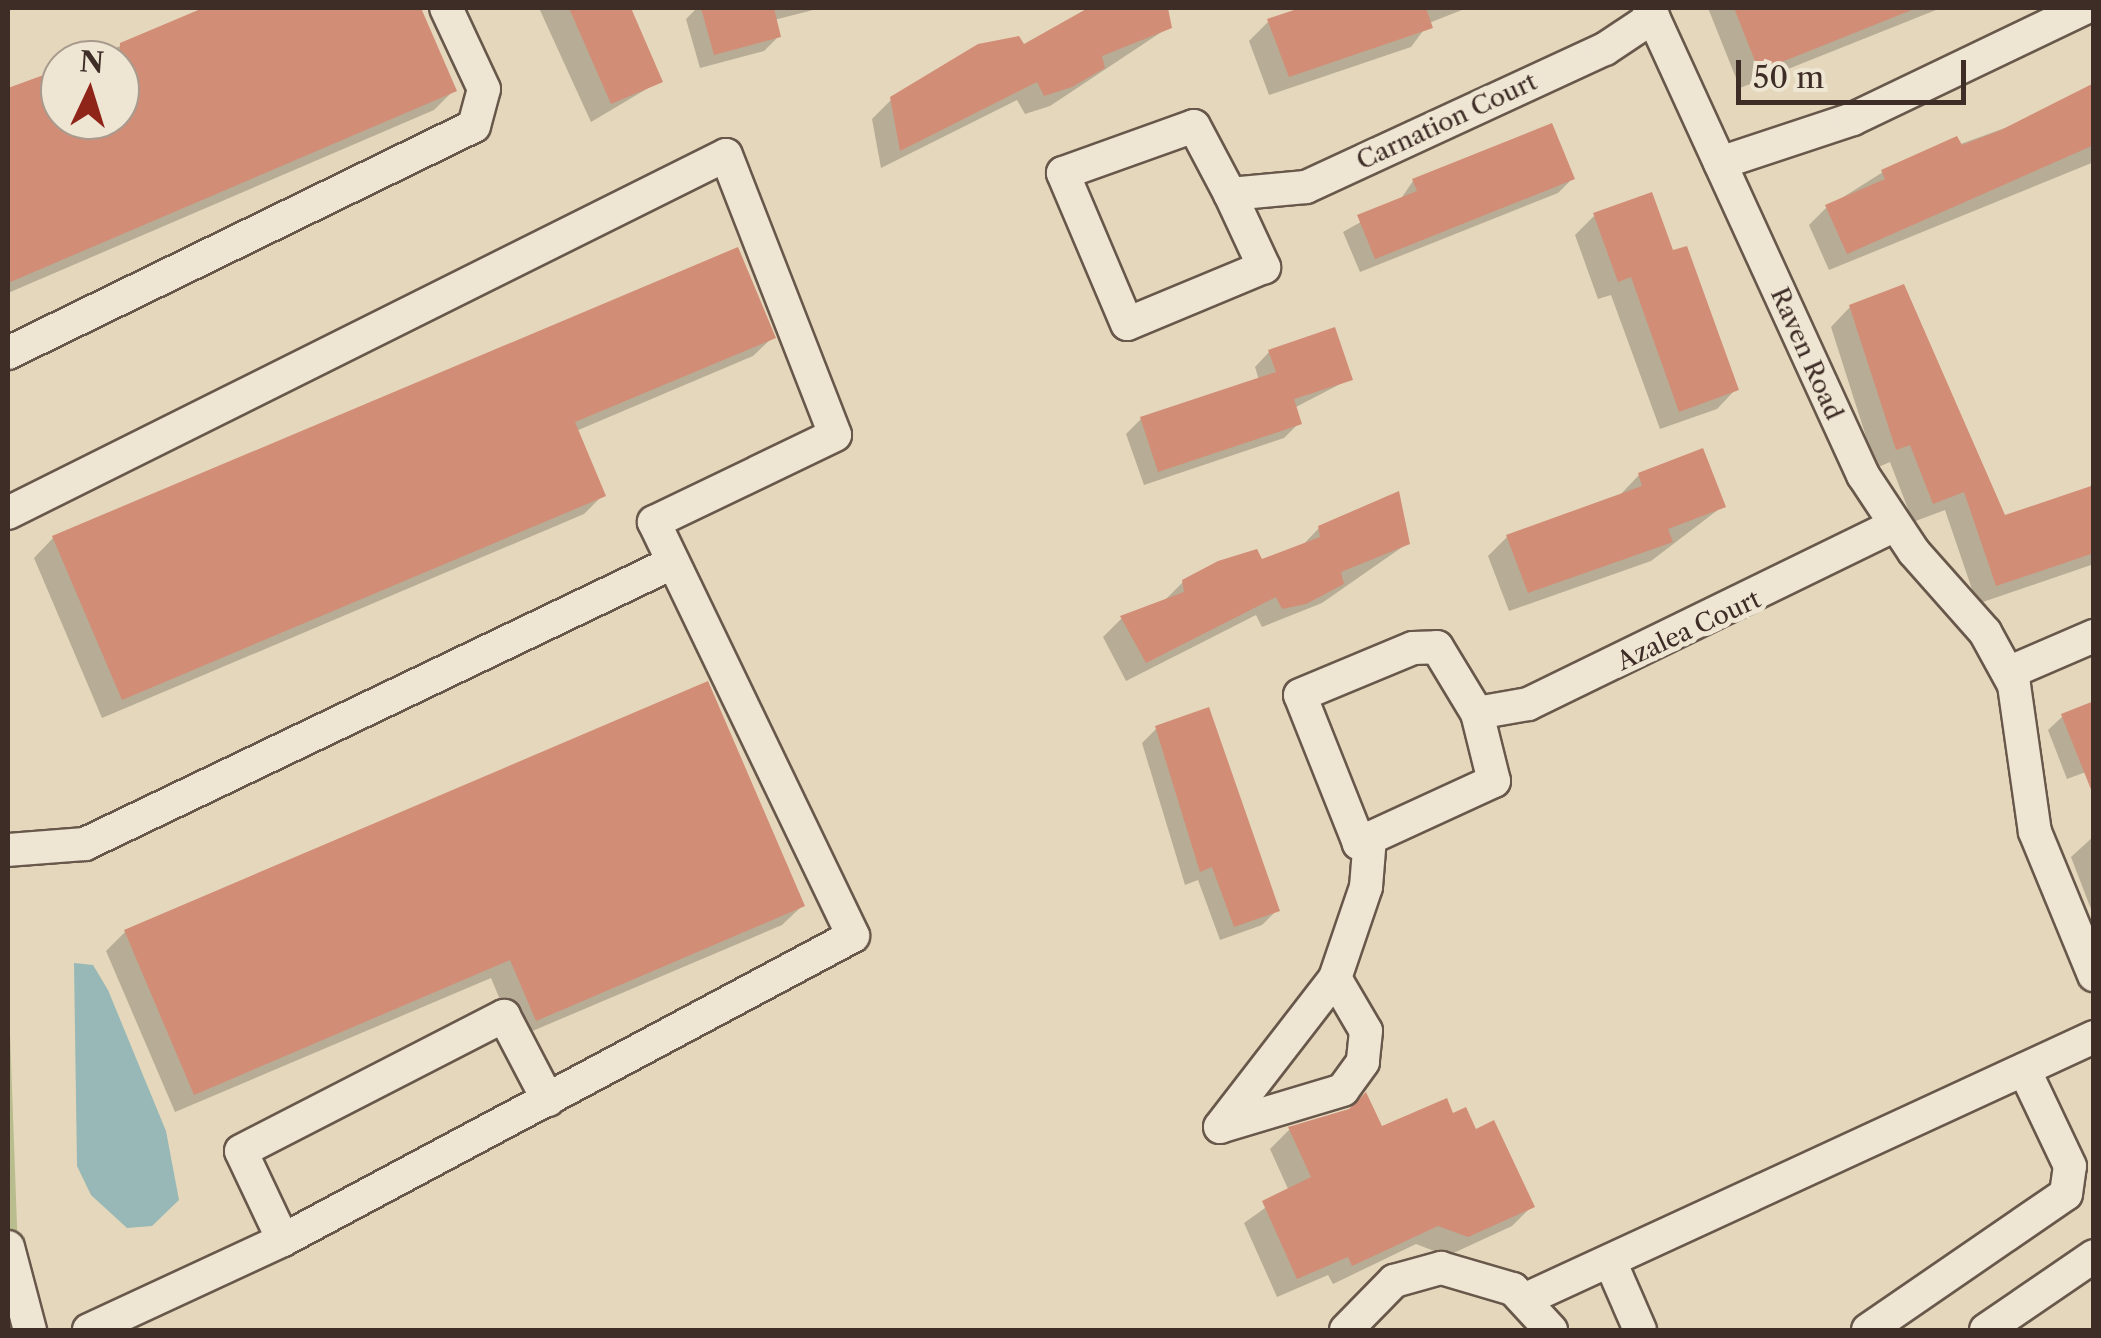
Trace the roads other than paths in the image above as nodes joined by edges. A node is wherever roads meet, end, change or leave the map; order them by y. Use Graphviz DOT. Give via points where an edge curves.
graph roads {
  1 [pos="446,8"];
  2 [pos="2085,8"];
  3 [pos="1651,12"];
  4 [pos="1720,163"];
  5 [pos="1230,194"];
  6 [pos="8,353"];
  7 [pos="8,513"];
  8 [pos="1894,526"];
  9 [pos="672,564"];
  10 [pos="2094,636"];
  11 [pos="2008,673"];
  12 [pos="1476,713"];
  13 [pos="1370,837"];
  14 [pos="8,850"];
  15 [pos="2094,975"];
  16 [pos="1336,978"];
  17 [pos="2094,1037"];
  18 [pos="2024,1069"];
  19 [pos="548,1100"];
  20 [pos="283,1240"];
  21 [pos="8,1247"];
  22 [pos="2094,1256"];
  23 [pos="1610,1260"];
  24 [pos="1526,1300"];
  25 [pos="1885,1326"];
  26 [pos="30,1330"];
  27 [pos="89,1330"];
  28 [pos="1346,1330"];
  29 [pos="1552,1330"];
  30 [pos="1640,1330"];
  31 [pos="1986,1330"];
  1 -- 6 [label="street" via="484,88 474,126"];
  2 -- 4 [label="street" via="1853,120"];
  3 -- 4 [label="street, Raven Road"];
  3 -- 5 [label="street, Carnation Court" via="1606,48 1306,187"];
  4 -- 8 [label="street, Raven Road" via="1836,422"];
  5 -- 5 [label="street" via="1194,126 1063,173 1128,324 1264,266"];
  7 -- 9 [label="street" via="726,156 835,435 654,522"];
  8 -- 11 [label="street, Raven Road" via="1968,610"];
  8 -- 12 [label="street, Azalea Court" via="1555,694"];
  9 -- 14 [label="street" via="85,844"];
  9 -- 19 [label="street" via="854,936"];
  10 -- 11 [label="street"];
  11 -- 15 [label="street" via="2038,843"];
  12 -- 13 [label="street" via="1494,781"];
  12 -- 13 [label="street" via="1437,647 1414,648 1300,695 1359,842"];
  13 -- 16 [label="street" via="1366,887"];
  16 -- 16 [label="street" via="1223,1112 1220,1127 1343,1090 1363,1062 1366,1032"];
  17 -- 18 [label="street"];
  18 -- 23 [label="street"];
  18 -- 25 [label="street" via="2070,1166 2066,1194"];
  19 -- 20 [label="street"];
  19 -- 20 [label="street" via="504,1016 241,1152"];
  20 -- 27 [label="street"];
  21 -- 26 [label="street"];
  22 -- 31 [label="street"];
  23 -- 24 [label="street"];
  23 -- 30 [label="street"];
  24 -- 28 [label="street" via="1472,1272 1426,1269 1378,1292"];
  24 -- 29 [label="street"];
}
